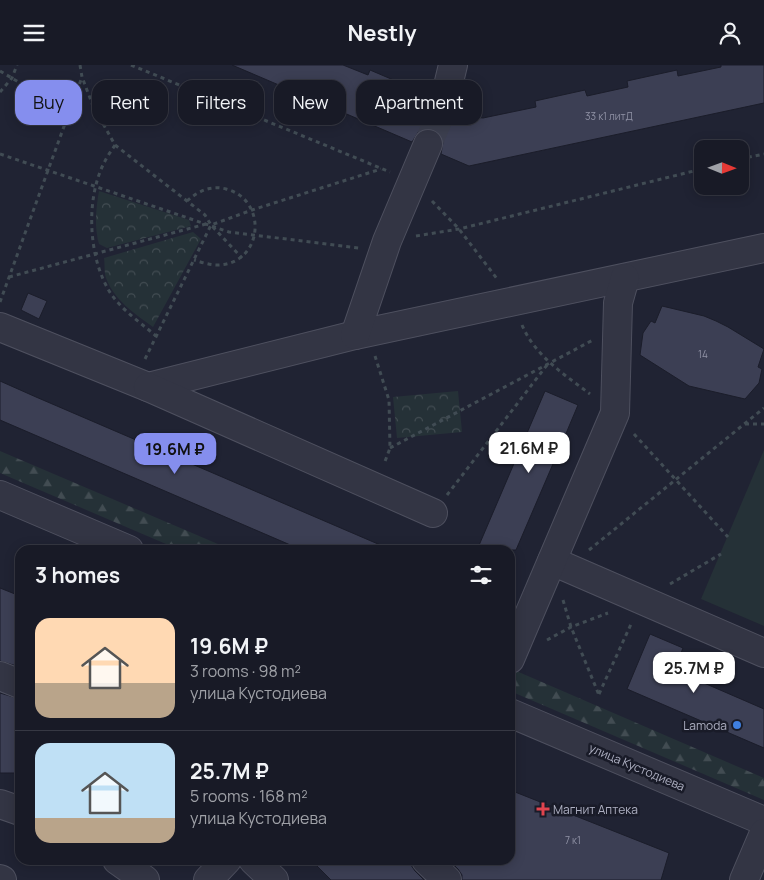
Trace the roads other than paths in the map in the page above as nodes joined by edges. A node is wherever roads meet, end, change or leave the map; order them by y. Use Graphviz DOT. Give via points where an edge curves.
graph roads {
  1 [pos="453,65"];
  2 [pos="449,80"];
  3 [pos="428,144"];
  4 [pos="764,248"];
  5 [pos="625,278"];
  6 [pos="0,327"];
  7 [pos="361,333"];
  8 [pos="141,384"];
  9 [pos="0,495"];
  10 [pos="433,513"];
  11 [pos="117,545"];
  12 [pos="559,564"];
  13 [pos="515,649"];
  14 [pos="764,653"];
  15 [pos="0,676"];
  16 [pos="15,682"];
  17 [pos="515,715"];
  18 [pos="0,804"];
  19 [pos="15,809"];
  20 [pos="764,821"];
  21 [pos="764,833"];
  22 [pos="124,865"];
  23 [pos="222,865"];
  24 [pos="258,865"];
  25 [pos="431,865"];
  26 [pos="145,880"];
  27 [pos="208,880"];
  28 [pos="274,880"];
  29 [pos="446,880"];
  30 [pos="744,880"];
  1 -- 2 [label="street"];
  3 -- 7 [label="street" via="387,241"];
  4 -- 5 [label="street"];
  5 -- 7 [label="street"];
  5 -- 12 [label="street" via="618,303 614,413"];
  6 -- 8 [label="street"];
  7 -- 8 [label="street"];
  8 -- 10 [label="street"];
  9 -- 11 [label="street"];
  12 -- 13 [label="street"];
  12 -- 14 [label="street"];
  15 -- 16 [label="street"];
  17 -- 20 [label="street, улица Кустодиева"];
  18 -- 19 [label="street"];
  21 -- 30 [label="street"];
  22 -- 26 [label="street"];
  23 -- 27 [label="street"];
  24 -- 28 [label="street"];
  25 -- 29 [label="street"];
}
